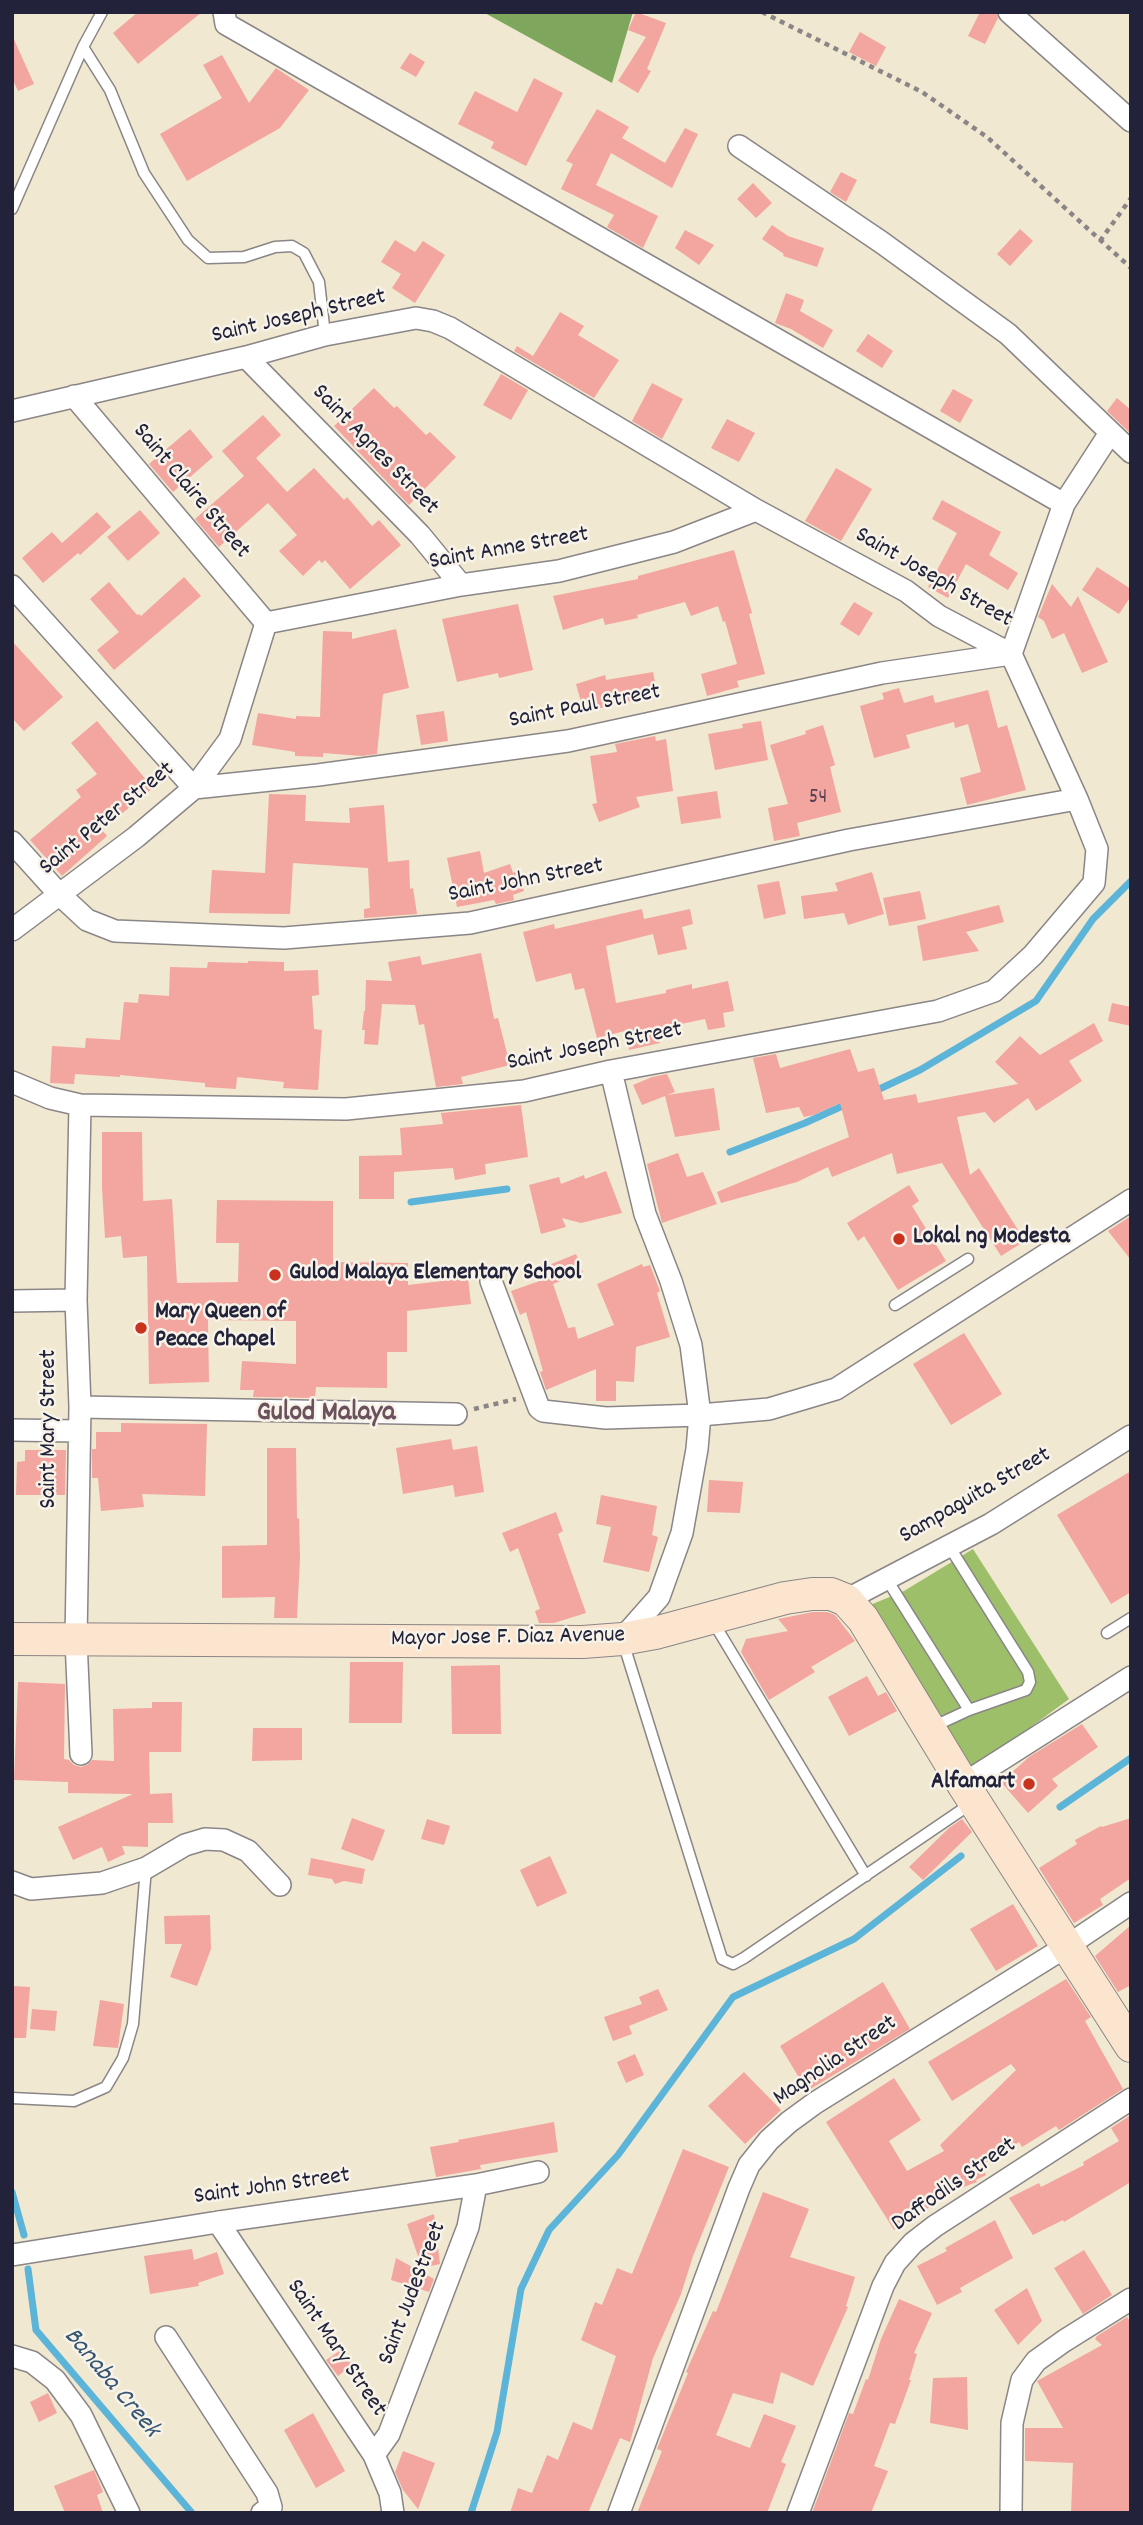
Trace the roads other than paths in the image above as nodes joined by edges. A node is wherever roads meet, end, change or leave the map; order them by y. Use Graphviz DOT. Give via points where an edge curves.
graph roads {
  1 [pos="102,12"];
  2 [pos="224,12"];
  3 [pos="1009,12"];
  4 [pos="83,47"];
  5 [pos="1131,121"];
  6 [pos="739,145"];
  7 [pos="13,205"];
  8 [pos="325,335"];
  9 [pos="246,357"];
  10 [pos="74,396"];
  11 [pos="12,411"];
  12 [pos="1110,433"];
  13 [pos="1131,452"];
  14 [pos="1064,504"];
  15 [pos="756,510"];
  16 [pos="461,585"];
  17 [pos="12,586"];
  18 [pos="266,622"];
  19 [pos="1011,654"];
  20 [pos="194,788"];
  21 [pos="1077,799"];
  22 [pos="12,842"];
  23 [pos="59,894"];
  24 [pos="12,930"];
  25 [pos="611,1071"];
  26 [pos="12,1082"];
  27 [pos="80,1105"];
  28 [pos="1131,1200"];
  29 [pos="968,1259"];
  30 [pos="491,1281"];
  31 [pos="76,1300"];
  32 [pos="12,1301"];
  33 [pos="895,1305"];
  34 [pos="80,1407"];
  35 [pos="456,1414"];
  36 [pos="699,1415"];
  37 [pos="12,1430"];
  38 [pos="78,1431"];
  39 [pos="1131,1436"];
  40 [pos="949,1546"];
  41 [pos="886,1578"];
  42 [pos="846,1600"];
  43 [pos="710,1618"];
  44 [pos="1131,1618"];
  45 [pos="1107,1633"];
  46 [pos="12,1639"];
  47 [pos="622,1639"];
  48 [pos="76,1640"];
  49 [pos="1131,1677"];
  50 [pos="969,1710"];
  51 [pos="929,1728"];
  52 [pos="81,1754"];
  53 [pos="969,1793"];
  54 [pos="146,1868"];
  55 [pos="866,1876"];
  56 [pos="12,1882"];
  57 [pos="280,1885"];
  58 [pos="1131,1903"];
  59 [pos="1067,1946"];
  60 [pos="1131,2046"];
  61 [pos="12,2098"];
  62 [pos="1131,2099"];
  63 [pos="538,2172"];
  64 [pos="476,2185"];
  65 [pos="218,2222"];
  66 [pos="12,2255"];
  67 [pos="1131,2299"];
  68 [pos="166,2337"];
  69 [pos="22,2359"];
  70 [pos="374,2455"];
  71 [pos="129,2513"];
  72 [pos="262,2513"];
  73 [pos="393,2513"];
  74 [pos="619,2513"];
  75 [pos="799,2513"];
  76 [pos="1011,2513"];
  1 -- 4 [label="lane"];
  2 -- 14 [label="street" via="226,24"];
  3 -- 5 [label="street"];
  4 -- 7 [label="lane"];
  4 -- 8 [label="lane" via="110,90 144,173 188,240 208,258 244,257 292,246 304,253 319,282"];
  6 -- 12 [label="street" via="1008,334"];
  8 -- 9 [label="street, Saint Joseph Street"];
  8 -- 15 [label="street, Saint Joseph Street" via="416,318 433,321"];
  9 -- 10 [label="street, Saint Joseph Street"];
  9 -- 16 [label="street, Saint Agnes Street" via="420,535"];
  10 -- 11 [label="street, Saint Joseph Street"];
  10 -- 18 [label="street, Saint Claire Street"];
  12 -- 13 [label="street"];
  12 -- 14 [label="street"];
  14 -- 19 [label="street"];
  15 -- 16 [label="street, Saint Anne Street" via="674,542 559,571"];
  15 -- 19 [label="street, Saint Joseph Street"];
  16 -- 18 [label="street, Saint Anne Street"];
  17 -- 20 [label="street"];
  18 -- 20 [label="street, Saint Peter Street" via="230,738"];
  19 -- 20 [label="street, Saint Paul Street" via="882,673 568,741"];
  19 -- 21 [label="street, Saint Joseph Street"];
  20 -- 23 [label="street, Saint Peter Street"];
  21 -- 23 [label="street, Saint John Street" via="849,840 470,923 284,938 115,931 87,920"];
  21 -- 25 [label="street, Saint Joseph Street" via="1097,849 1094,883 1033,955 994,991 938,1011"];
  22 -- 23 [label="street, Saint John Street"];
  23 -- 24 [label="street, Saint Peter Street"];
  25 -- 27 [label="street, Saint Joseph Street" via="524,1091 346,1109"];
  25 -- 36 [label="street" via="645,1214 691,1345"];
  26 -- 27 [label="street, Saint Joseph Street"];
  27 -- 31 [label="street, Saint Mary Street"];
  28 -- 36 [label="street" via="836,1389 769,1409"];
  29 -- 33 [label="lane"];
  30 -- 36 [label="street" via="539,1408 548,1413 606,1418"];
  31 -- 32 [label="street"];
  31 -- 34 [label="street, Saint Mary Street"];
  34 -- 35 [label="street"];
  34 -- 38 [label="street, Saint Mary Street"];
  36 -- 47 [label="street" via="698,1449 682,1533 659,1597"];
  37 -- 38 [label="street"];
  38 -- 48 [label="street, Saint Mary Street"];
  39 -- 40 [label="street, Sampaguita Street"];
  40 -- 41 [label="street, Sampaguita Street"];
  40 -- 50 [label="lane" via="1030,1682 1026,1690"];
  41 -- 42 [label="street, Sampaguita Street"];
  41 -- 50 [label="lane"];
  42 -- 43 [label="main road, Mayor Jose F. Diaz Avenue" via="812,1594"];
  42 -- 51 [label="main road" via="863,1619"];
  43 -- 47 [label="main road, Mayor Jose F. Diaz Avenue"];
  43 -- 55 [label="lane"];
  44 -- 45 [label="lane"];
  46 -- 48 [label="main road, Mayor Jose F. Diaz Avenue"];
  47 -- 48 [label="main road, Mayor Jose F. Diaz Avenue"];
  47 -- 55 [label="lane" via="722,1959 733,1964 744,1958"];
  48 -- 52 [label="street, Saint Mary Street"];
  49 -- 53 [label="street"];
  50 -- 51 [label="lane"];
  51 -- 53 [label="main road"];
  53 -- 55 [label="lane"];
  53 -- 59 [label="main road"];
  54 -- 56 [label="street" via="102,1884 30,1889"];
  54 -- 57 [label="street" via="185,1845 225,1840 248,1851"];
  54 -- 61 [label="lane" via="133,2024 124,2058 106,2087 74,2101"];
  58 -- 59 [label="street, Magnolia Street"];
  59 -- 60 [label="main road"];
  59 -- 74 [label="street, Magnolia Street" via="815,2103 769,2140 749,2165"];
  62 -- 75 [label="street, Daffodils Street" via="935,2226 895,2263"];
  63 -- 64 [label="street, Saint John Street"];
  64 -- 65 [label="street, Saint John Street"];
  64 -- 70 [label="street, Saint JudeStreet" via="468,2227 389,2434"];
  65 -- 66 [label="street, Saint John Street"];
  65 -- 70 [label="street, Saint Mary Street"];
  67 -- 76 [label="street" via="1036,2361 1022,2380 1012,2423"];
  68 -- 72 [label="street" via="267,2493 271,2507"];
  69 -- 71 [label="street" via="55,2380 80,2416"];
  70 -- 73 [label="street, Saint Mary Street"];
}
